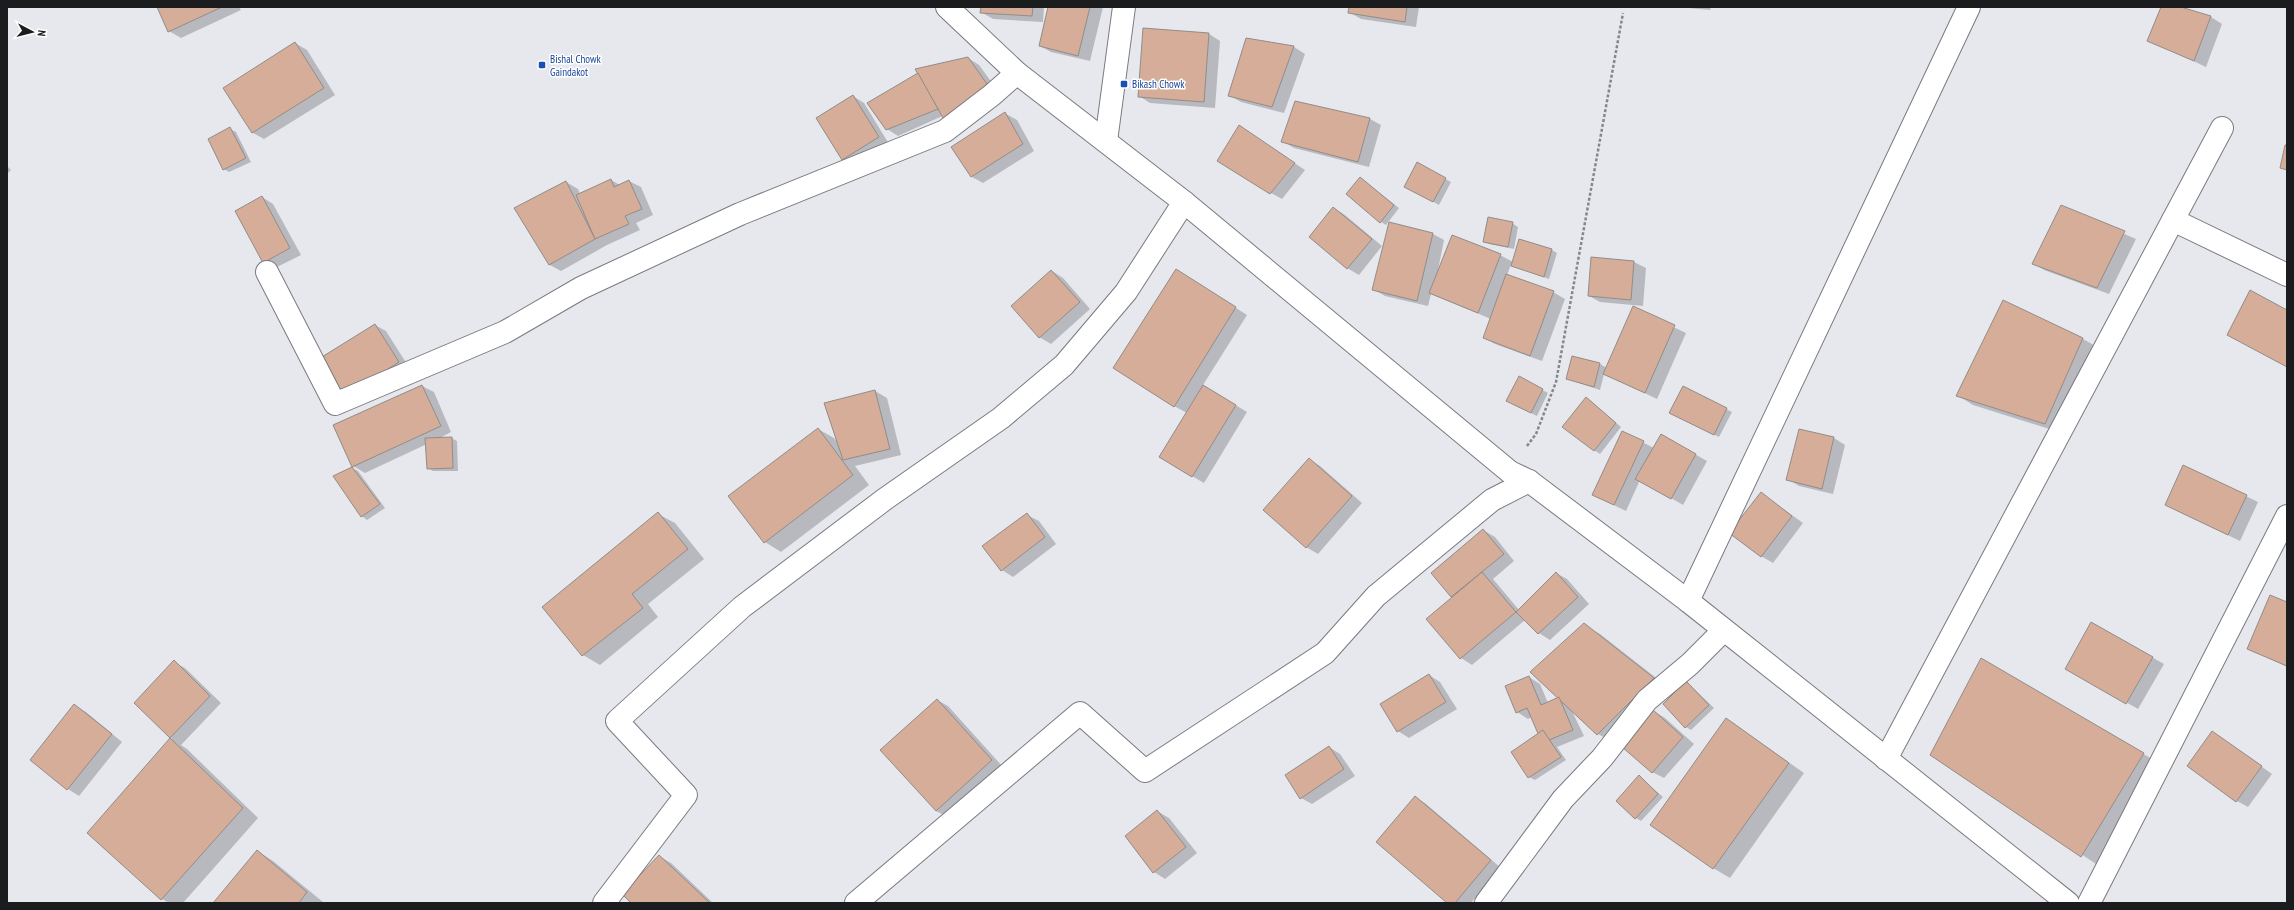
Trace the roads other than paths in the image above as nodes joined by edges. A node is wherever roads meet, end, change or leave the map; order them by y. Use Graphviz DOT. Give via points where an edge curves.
graph roads {
  1 [pos="947,7"];
  2 [pos="1124,7"];
  3 [pos="1969,7"];
  4 [pos="1016,73"];
  5 [pos="2222,128"];
  6 [pos="1106,141"];
  7 [pos="1184,202"];
  8 [pos="2173,220"];
  9 [pos="266,272"];
  10 [pos="2287,275"];
  11 [pos="1519,476"];
  12 [pos="2287,516"];
  13 [pos="1688,601"];
  14 [pos="1724,630"];
  15 [pos="1886,759"];
  16 [pos="604,903"];
  17 [pos="856,903"];
  18 [pos="1486,903"];
  19 [pos="2068,903"];
  20 [pos="2089,903"];
  1 -- 4 [label="street"];
  2 -- 6 [label="street"];
  3 -- 13 [label="street"];
  4 -- 6 [label="street"];
  4 -- 9 [label="street" via="945,131 740,214 581,288 505,332 335,404"];
  5 -- 8 [label="street"];
  6 -- 7 [label="street"];
  7 -- 11 [label="street"];
  7 -- 16 [label="street" via="1126,292 1064,365 1001,418 885,499 742,607 617,721 686,795"];
  8 -- 10 [label="street"];
  8 -- 15 [label="street"];
  11 -- 13 [label="street"];
  11 -- 17 [label="street" via="1376,596 1325,653 1145,771 1080,713"];
  12 -- 20 [label="street"];
  13 -- 14 [label="street"];
  14 -- 15 [label="street"];
  14 -- 18 [label="street" via="1690,664 1647,700 1602,758 1563,799"];
  15 -- 19 [label="street"];
}
